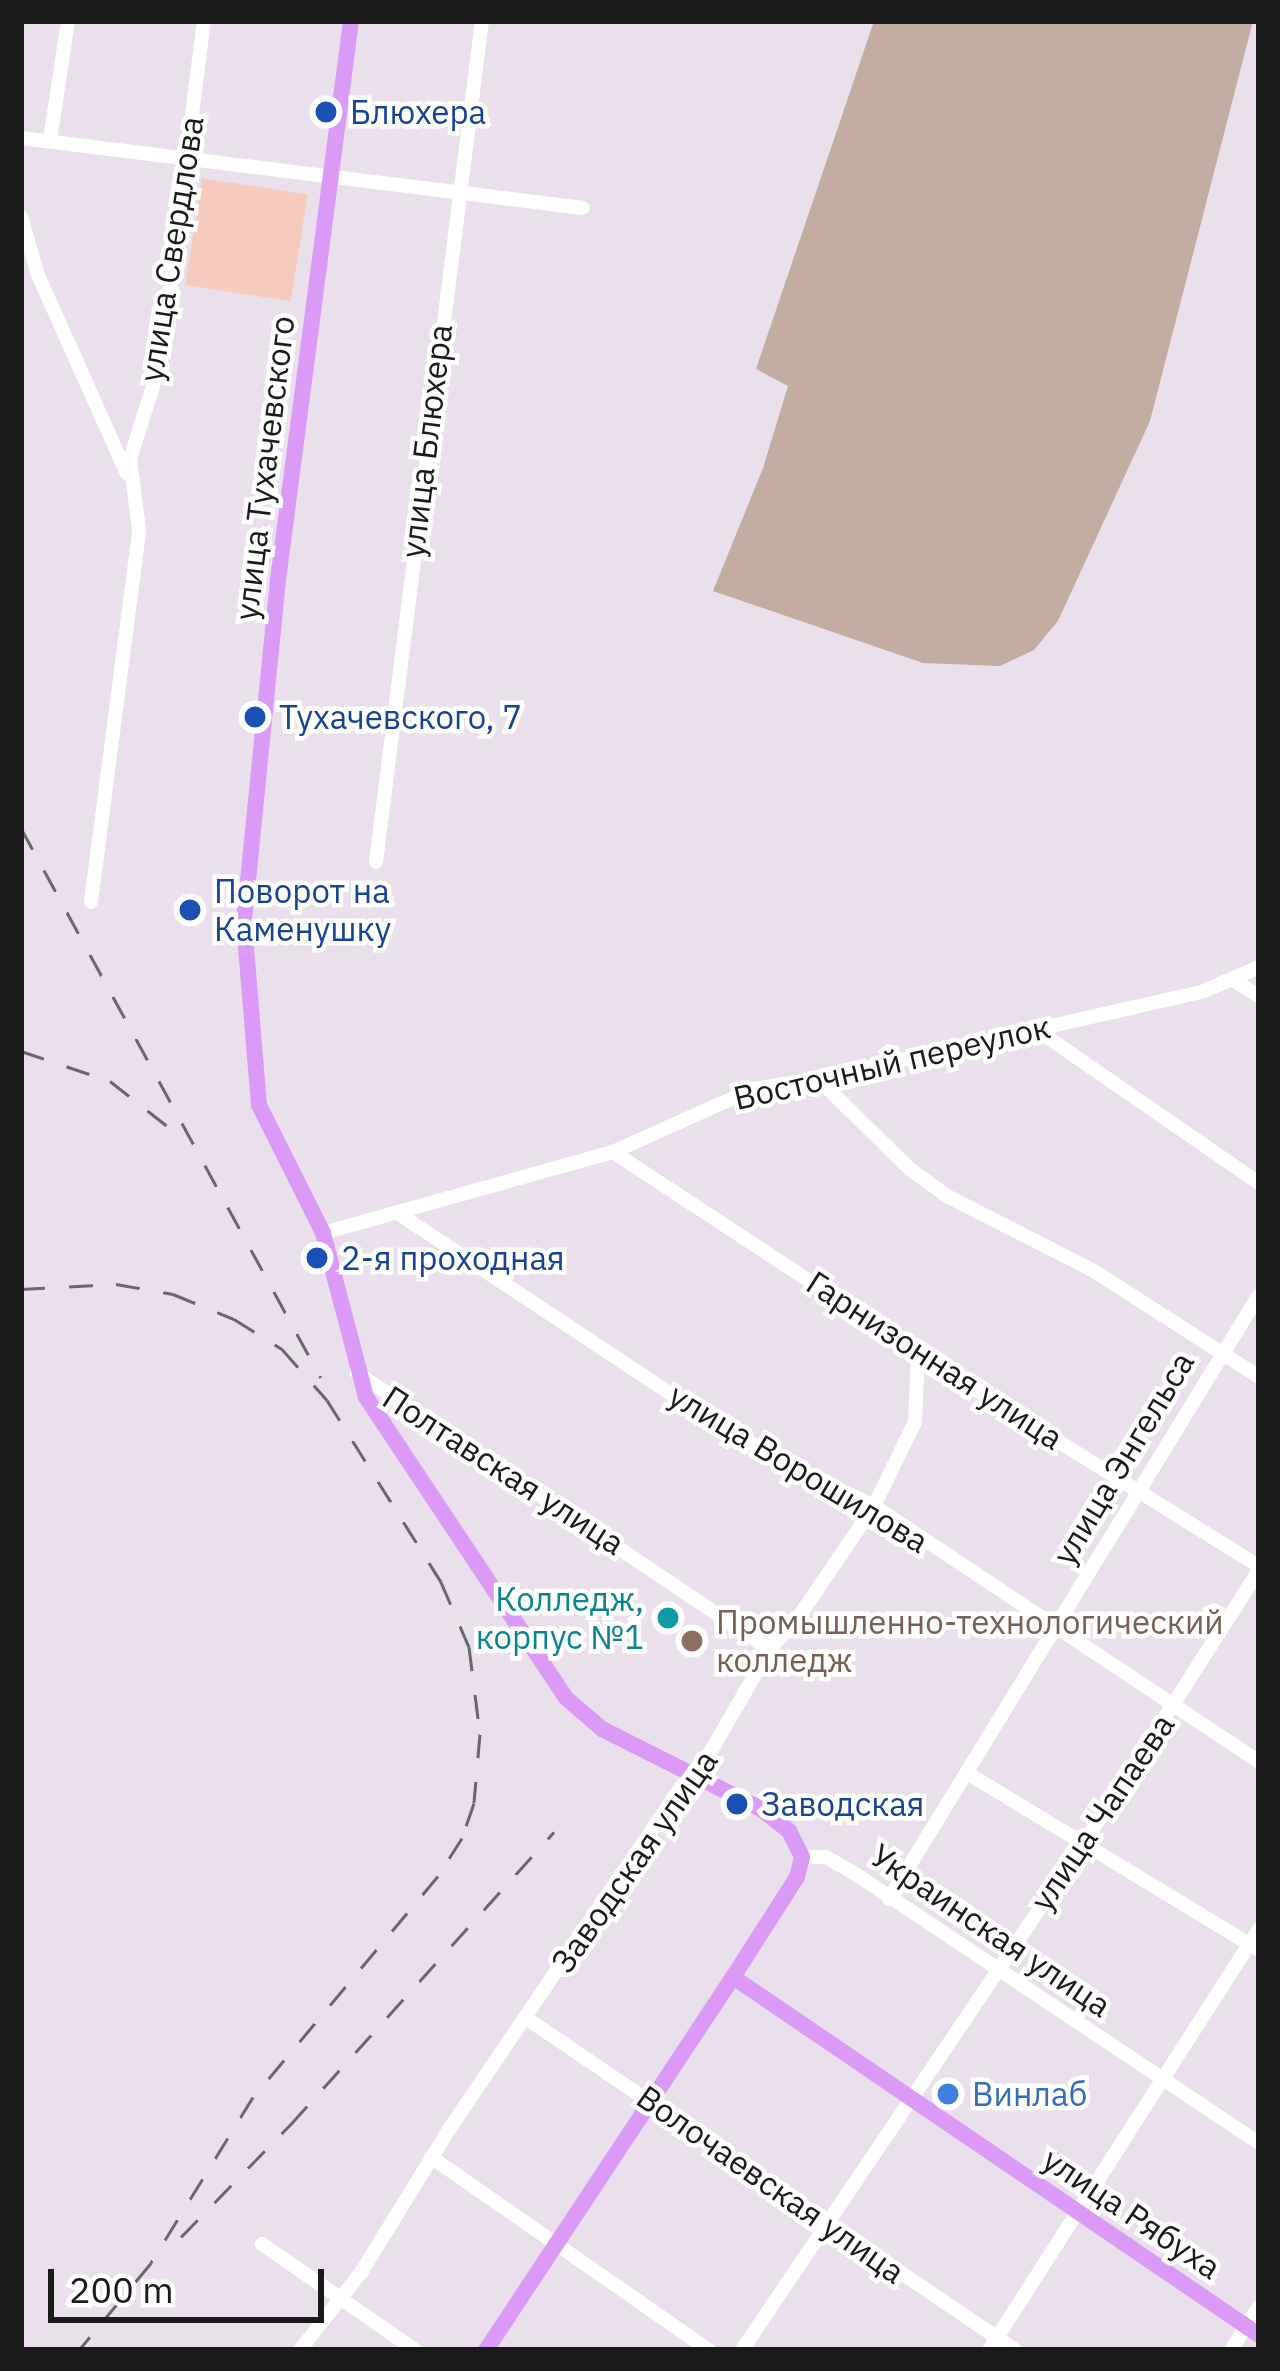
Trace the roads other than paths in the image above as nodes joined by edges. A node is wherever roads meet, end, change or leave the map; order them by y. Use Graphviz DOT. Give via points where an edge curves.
graph roads {
  1 [pos="68,21"];
  2 [pos="204,21"];
  3 [pos="351,21"];
  4 [pos="482,21"];
  5 [pos="21,138"];
  6 [pos="50,140"];
  7 [pos="187,158"];
  8 [pos="332,176"];
  9 [pos="458,191"];
  10 [pos="583,208"];
  11 [pos="21,218"];
  12 [pos="129,478"];
  13 [pos="376,862"];
  14 [pos="91,902"];
  15 [pos="244,923"];
  16 [pos="1259,967"];
  17 [pos="1233,980"];
  18 [pos="1259,996"];
  19 [pos="1034,1028"];
  20 [pos="818,1079"];
  21 [pos="614,1152"];
  22 [pos="1259,1183"];
  23 [pos="399,1214"];
  24 [pos="323,1233"];
  25 [pos="1259,1295"];
  26 [pos="918,1352"];
  27 [pos="1222,1353"];
  28 [pos="357,1372"];
  29 [pos="1259,1377"];
  30 [pos="1139,1490"];
  31 [pos="874,1506"];
  32 [pos="1259,1568"];
  33 [pos="1054,1629"];
  34 [pos="770,1649"];
  35 [pos="1172,1707"];
  36 [pos="1259,1762"];
  37 [pos="695,1771"];
  38 [pos="967,1772"];
  39 [pos="1084,1843"];
  40 [pos="802,1857"];
  41 [pos="889,1899"];
  42 [pos="1259,1929"];
  43 [pos="1254,1947"];
  44 [pos="995,1970"];
  45 [pos="733,1977"];
  46 [pos="526,2018"];
  47 [pos="1160,2079"];
  48 [pos="909,2096"];
  49 [pos="652,2100"];
  50 [pos="1259,2143"];
  51 [pos="431,2157"];
  52 [pos="1078,2212"];
  53 [pos="825,2226"];
  54 [pos="557,2241"];
  55 [pos="262,2244"];
  56 [pos="336,2297"];
  57 [pos="1259,2306"];
  58 [pos="1252,2331"];
  59 [pos="993,2344"];
  60 [pos="300,2350"];
  61 [pos="415,2350"];
  62 [pos="486,2350"];
  63 [pos="709,2350"];
  64 [pos="742,2350"];
  65 [pos="1015,2350"];
  66 [pos="1231,2350"];
  1 -- 6 [label="street"];
  2 -- 7 [label="street, улица Свердлова"];
  3 -- 8 [label="main road, улица Тухачевского"];
  4 -- 9 [label="street, улица Блюхера"];
  5 -- 6 [label="street"];
  6 -- 7 [label="street"];
  7 -- 8 [label="street"];
  7 -- 12 [label="street, улица Свердлова" via="160,364"];
  8 -- 9 [label="street"];
  8 -- 15 [label="main road, улица Тухачевского" via="278,580"];
  9 -- 10 [label="street"];
  9 -- 13 [label="street, улица Блюхера"];
  11 -- 12 [label="street" via="38,275"];
  12 -- 14 [label="street, улица Свердлова" via="139,530"];
  15 -- 24 [label="main road, Украинская улица" via="259,1105"];
  16 -- 17 [label="street, Восточный переулок"];
  17 -- 18 [label="street"];
  17 -- 19 [label="street, Восточный переулок"];
  19 -- 20 [label="street, Восточный переулок"];
  19 -- 22 [label="street"];
  20 -- 21 [label="street, Восточный переулок" via="753,1089"];
  20 -- 27 [label="street" via="926,1182 1094,1271"];
  21 -- 23 [label="street, Восточный переулок"];
  21 -- 26 [label="street, Гарнизонная улица"];
  23 -- 24 [label="street, Восточный переулок"];
  23 -- 31 [label="street, улица Ворошилова" via="682,1401"];
  24 -- 28 [label="main road, Украинская улица"];
  25 -- 27 [label="street, улица Энгельса"];
  26 -- 30 [label="street, Гарнизонная улица"];
  26 -- 31 [label="street, Заводская улица" via="915,1422"];
  27 -- 29 [label="street"];
  27 -- 30 [label="street, улица Энгельса"];
  28 -- 34 [label="street, Полтавская улица"];
  28 -- 37 [label="main road, Украинская улица" via="378,1418 570,1703 602,1729"];
  30 -- 32 [label="street, Гарнизонная улица"];
  30 -- 33 [label="street, улица Энгельса"];
  31 -- 33 [label="street, улица Ворошилова"];
  31 -- 34 [label="street, Заводская улица"];
  32 -- 35 [label="street, улица Чапаева"];
  33 -- 35 [label="street, улица Ворошилова"];
  33 -- 38 [label="street, улица Энгельса"];
  34 -- 37 [label="street, Заводская улица"];
  35 -- 36 [label="street, улица Ворошилова"];
  35 -- 39 [label="street, улица Чапаева"];
  37 -- 40 [label="main road, Украинская улица" via="783,1825"];
  37 -- 46 [label="street, Заводская улица"];
  38 -- 39 [label="street"];
  38 -- 41 [label="street, улица Энгельса"];
  39 -- 43 [label="street"];
  39 -- 44 [label="street, улица Чапаева"];
  40 -- 41 [label="street, Украинская улица" via="826,1858"];
  40 -- 45 [label="main road"];
  41 -- 44 [label="street, Украинская улица"];
  42 -- 43 [label="street"];
  43 -- 47 [label="street"];
  44 -- 47 [label="street, Украинская улица"];
  44 -- 48 [label="street, улица Чапаева"];
  45 -- 48 [label="main road, улица Рябуха"];
  45 -- 49 [label="main road"];
  46 -- 49 [label="street, Волочаевская улица"];
  46 -- 51 [label="street, Заводская улица"];
  47 -- 50 [label="street, Украинская улица"];
  47 -- 52 [label="street"];
  48 -- 52 [label="main road, улица Рябуха"];
  48 -- 53 [label="street, улица Чапаева"];
  49 -- 53 [label="street, Волочаевская улица"];
  49 -- 54 [label="main road"];
  51 -- 54 [label="street"];
  51 -- 56 [label="street, Заводская улица" via="362,2270"];
  52 -- 58 [label="main road, улица Рябуха"];
  52 -- 59 [label="street"];
  53 -- 59 [label="street, Волочаевская улица"];
  53 -- 64 [label="street, улица Чапаева"];
  54 -- 62 [label="main road"];
  54 -- 63 [label="street"];
  55 -- 56 [label="street"];
  56 -- 60 [label="street, Заводская улица"];
  56 -- 61 [label="street"];
  57 -- 58 [label="street"];
  58 -- 66 [label="street"];
  59 -- 65 [label="street, Волочаевская улица"];
}
